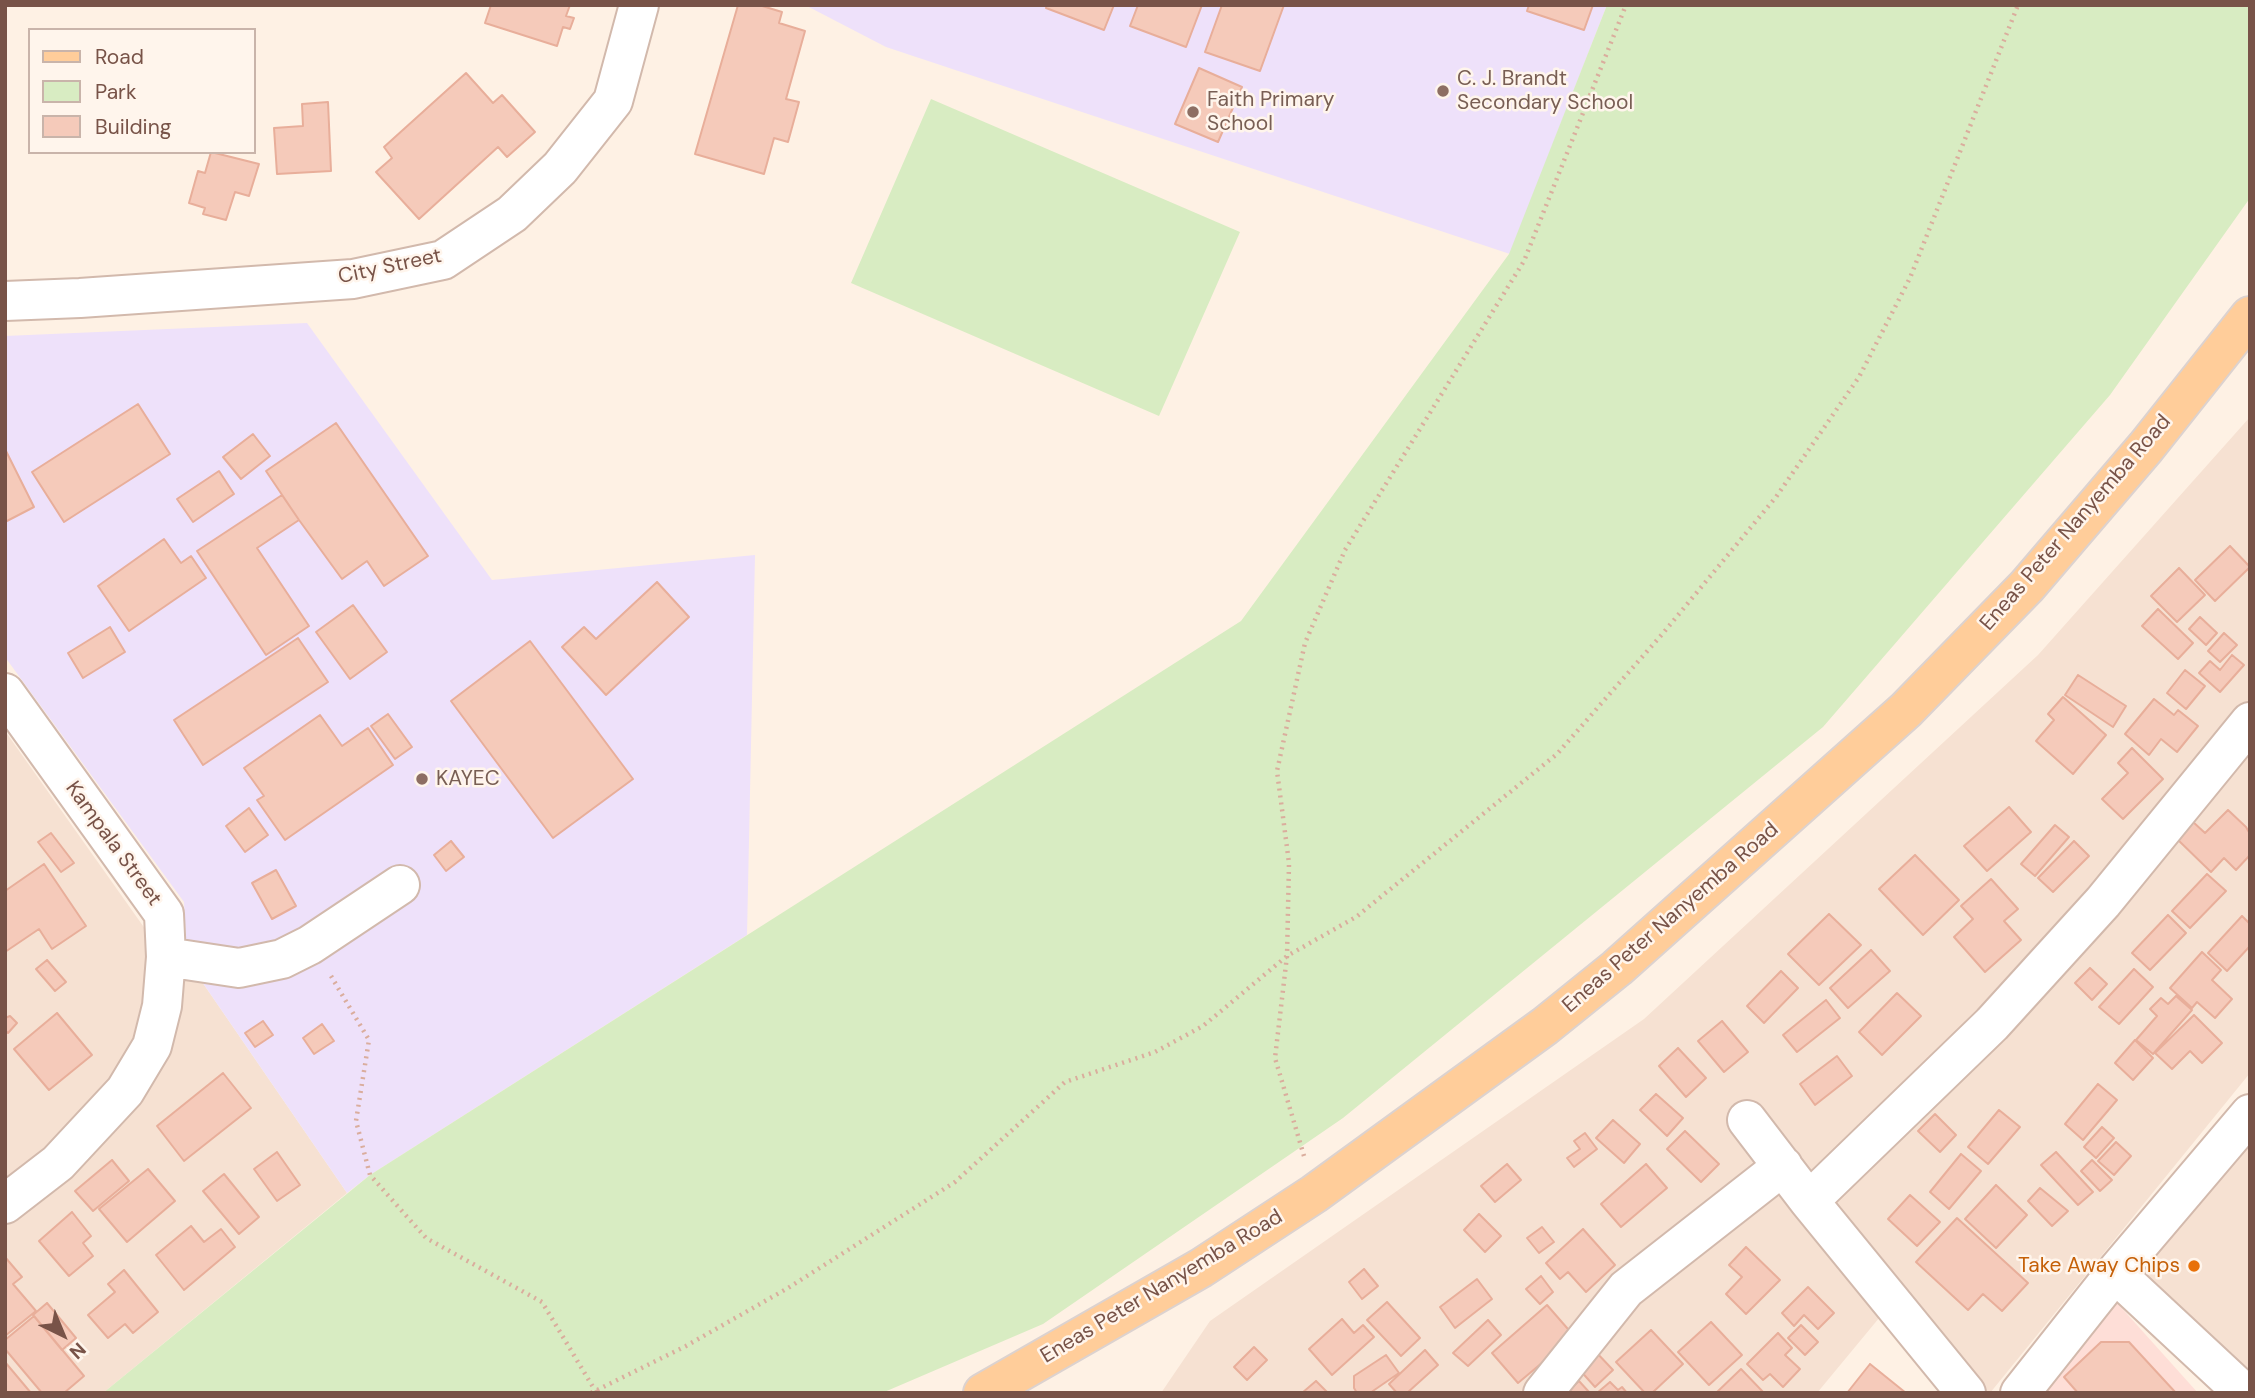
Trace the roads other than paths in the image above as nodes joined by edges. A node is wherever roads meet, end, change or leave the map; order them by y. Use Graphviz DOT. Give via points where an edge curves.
graph roads {
  1 [pos="639,5"];
  2 [pos="5,301"];
  3 [pos="2250,316"];
  4 [pos="5,693"];
  5 [pos="2250,722"];
  6 [pos="400,885"];
  7 [pos="166,957"];
  8 [pos="2250,1114"];
  9 [pos="1747,1120"];
  10 [pos="1783,1167"];
  11 [pos="1809,1201"];
  12 [pos="5,1204"];
  13 [pos="2115,1273"];
  14 [pos="983,1393"];
  15 [pos="1543,1393"];
  16 [pos="1966,1393"];
  17 [pos="2020,1393"];
  18 [pos="2244,1393"];
  1 -- 2 [label="street, City Street" via="613,101 560,168 512,214 443,260 353,279"];
  3 -- 14 [label="main road, Eneas Peter Nanyemba Road" via="2027,586 1906,710 1617,968 1466,1085 1314,1194 1201,1268"];
  4 -- 7 [label="street, Kampala Street" via="164,914"];
  5 -- 11 [label="street" via="2103,902 1992,1024"];
  6 -- 7 [label="street" via="282,959 239,968"];
  7 -- 12 [label="street, Kampala Street" via="162,1006 152,1046 125,1091 58,1163"];
  8 -- 13 [label="street"];
  9 -- 10 [label="street"];
  10 -- 11 [label="street"];
  10 -- 15 [label="street" via="1626,1289"];
  11 -- 16 [label="street"];
  13 -- 17 [label="street"];
  13 -- 18 [label="street"];
}
